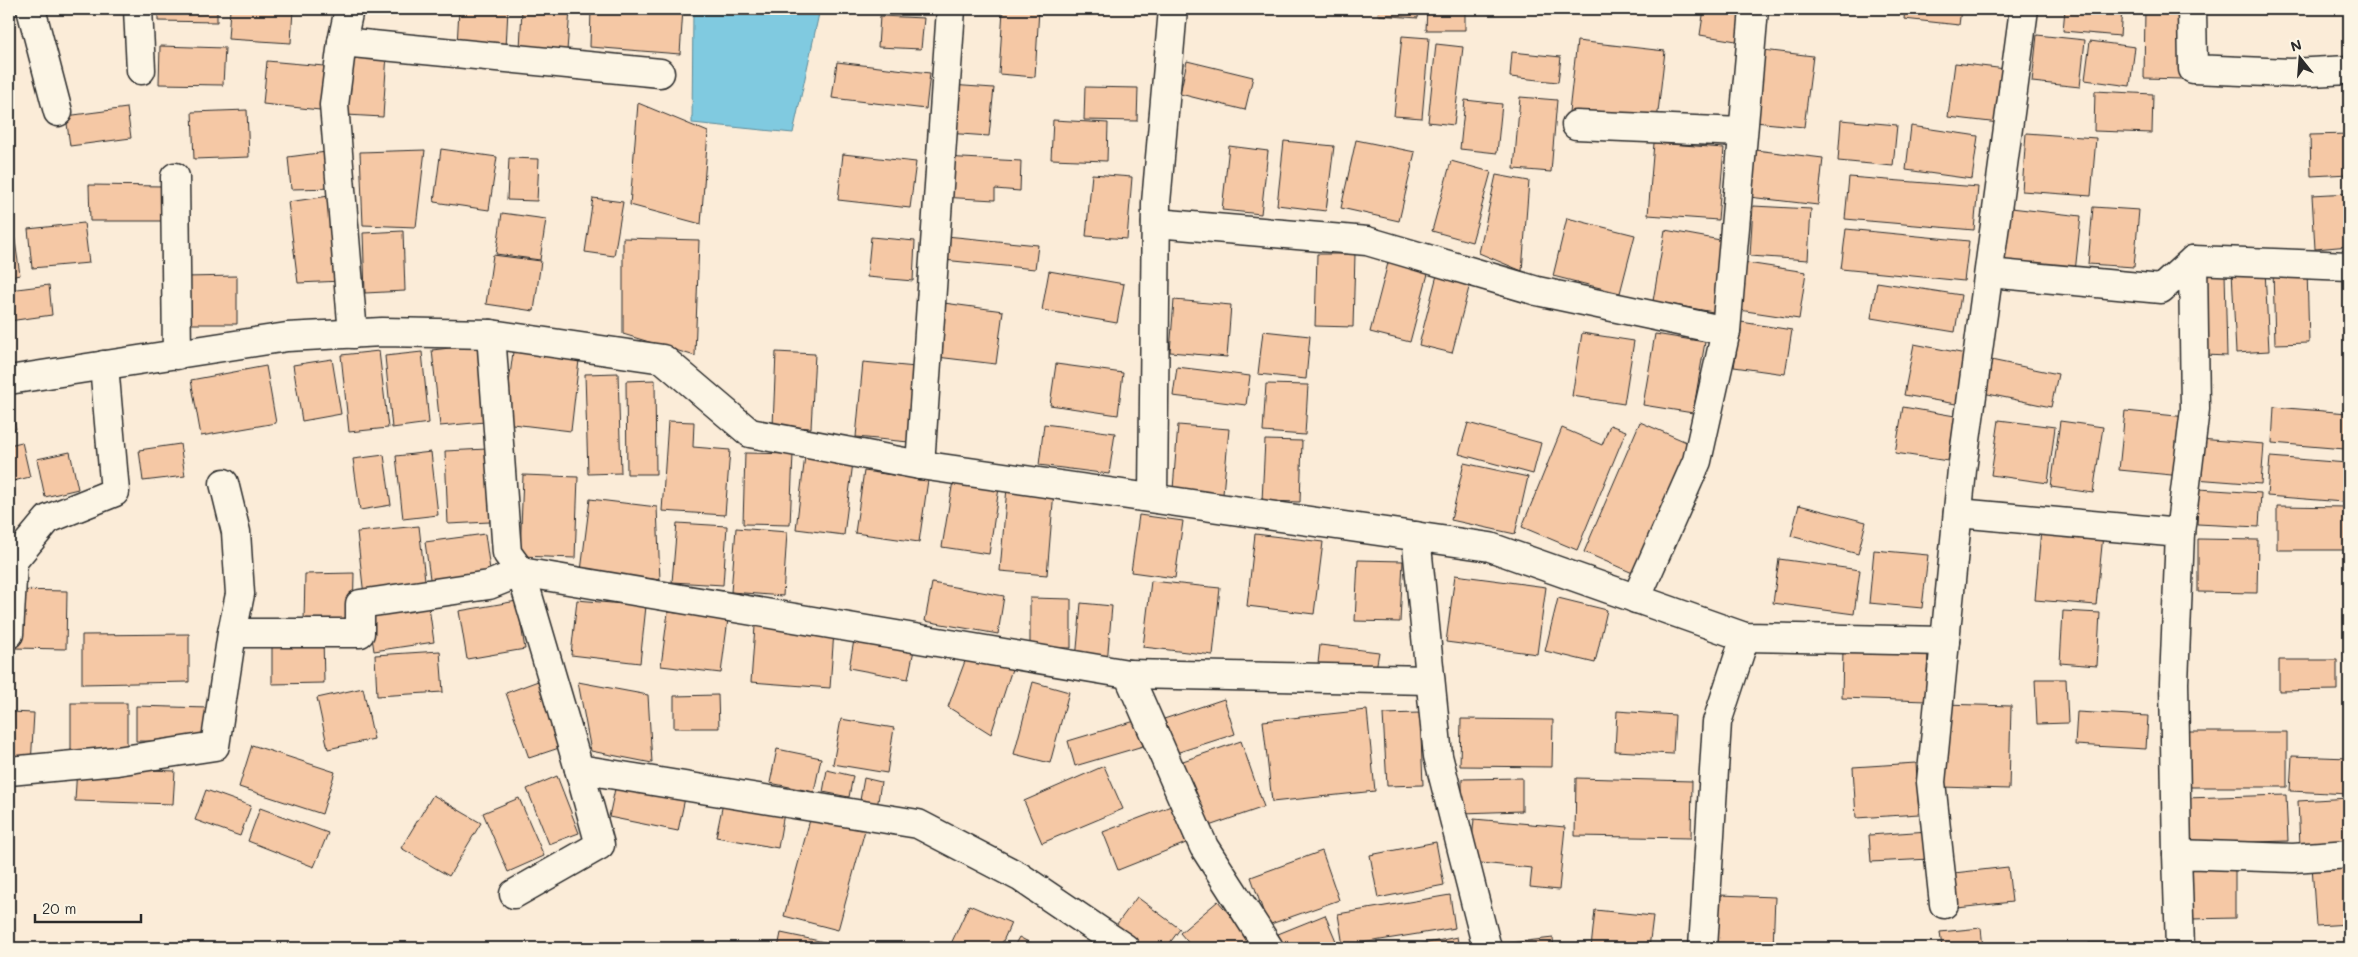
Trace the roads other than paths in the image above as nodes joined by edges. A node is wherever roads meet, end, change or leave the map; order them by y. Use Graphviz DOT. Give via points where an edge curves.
graph roads {
  1 [pos="31,9"];
  2 [pos="138,9"];
  3 [pos="349,9"];
  4 [pos="951,9"];
  5 [pos="1173,9"];
  6 [pos="1754,9"];
  7 [pos="2024,9"];
  8 [pos="2192,9"];
  9 [pos="342,42"];
  10 [pos="141,70"];
  11 [pos="2349,70"];
  12 [pos="660,73"];
  13 [pos="58,112"];
  14 [pos="1576,125"];
  15 [pos="1742,132"];
  16 [pos="175,177"];
  17 [pos="1156,223"];
  18 [pos="2193,260"];
  19 [pos="2349,266"];
  20 [pos="1989,273"];
  21 [pos="1726,331"];
  22 [pos="353,334"];
  23 [pos="491,334"];
  24 [pos="177,355"];
  25 [pos="104,366"];
  26 [pos="9,380"];
  27 [pos="920,465"];
  28 [pos="224,483"];
  29 [pos="1153,497"];
  30 [pos="1958,512"];
  31 [pos="2180,533"];
  32 [pos="1416,536"];
  33 [pos="18,541"];
  34 [pos="521,572"];
  35 [pos="1636,598"];
  36 [pos="232,633"];
  37 [pos="9,634"];
  38 [pos="1744,637"];
  39 [pos="1945,642"];
  40 [pos="1128,674"];
  41 [pos="1430,680"];
  42 [pos="579,769"];
  43 [pos="9,771"];
  44 [pos="2176,854"];
  45 [pos="2349,854"];
  46 [pos="514,894"];
  47 [pos="1944,904"];
  48 [pos="1125,948"];
  49 [pos="1270,948"];
  50 [pos="1487,948"];
  51 [pos="1703,948"];
  52 [pos="2180,948"];
  1 -- 13 [label="street"];
  2 -- 10 [label="street"];
  3 -- 9 [label="street"];
  4 -- 27 [label="street"];
  5 -- 17 [label="street"];
  6 -- 15 [label="street"];
  7 -- 20 [label="street"];
  8 -- 11 [label="street" via="2194,69"];
  9 -- 12 [label="street"];
  9 -- 22 [label="street" via="334,105"];
  14 -- 15 [label="street"];
  15 -- 21 [label="street"];
  16 -- 24 [label="street"];
  17 -- 21 [label="street" via="1367,241 1537,291"];
  17 -- 29 [label="street"];
  18 -- 19 [label="street"];
  18 -- 20 [label="street" via="2161,289"];
  18 -- 31 [label="street" via="2195,409"];
  20 -- 30 [label="street"];
  21 -- 35 [label="street" via="1697,461"];
  22 -- 23 [label="street"];
  22 -- 24 [label="street" via="287,337"];
  23 -- 27 [label="street" via="663,360 750,432"];
  23 -- 34 [label="street" via="507,553"];
  24 -- 25 [label="street"];
  25 -- 26 [label="street"];
  25 -- 33 [label="street" via="115,492 48,519"];
  27 -- 29 [label="street"];
  28 -- 36 [label="street" via="236,532 240,594"];
  29 -- 32 [label="street"];
  30 -- 31 [label="street"];
  30 -- 39 [label="street"];
  31 -- 44 [label="street" via="2174,683"];
  32 -- 35 [label="street" via="1490,547"];
  32 -- 41 [label="street"];
  33 -- 37 [label="street" via="13,561"];
  34 -- 36 [label="street" via="489,585 360,604 360,634"];
  34 -- 40 [label="street"];
  34 -- 42 [label="street"];
  35 -- 38 [label="street"];
  36 -- 43 [label="street" via="216,746 117,761"];
  38 -- 39 [label="street"];
  38 -- 51 [label="street" via="1717,722"];
  39 -- 47 [label="street" via="1930,782"];
  40 -- 41 [label="street"];
  40 -- 49 [label="street" via="1204,847"];
  41 -- 50 [label="street" via="1438,756"];
  42 -- 46 [label="street" via="600,845"];
  42 -- 48 [label="street" via="918,824 1020,877"];
  44 -- 45 [label="street" via="2293,858"];
  44 -- 52 [label="street"];
}
